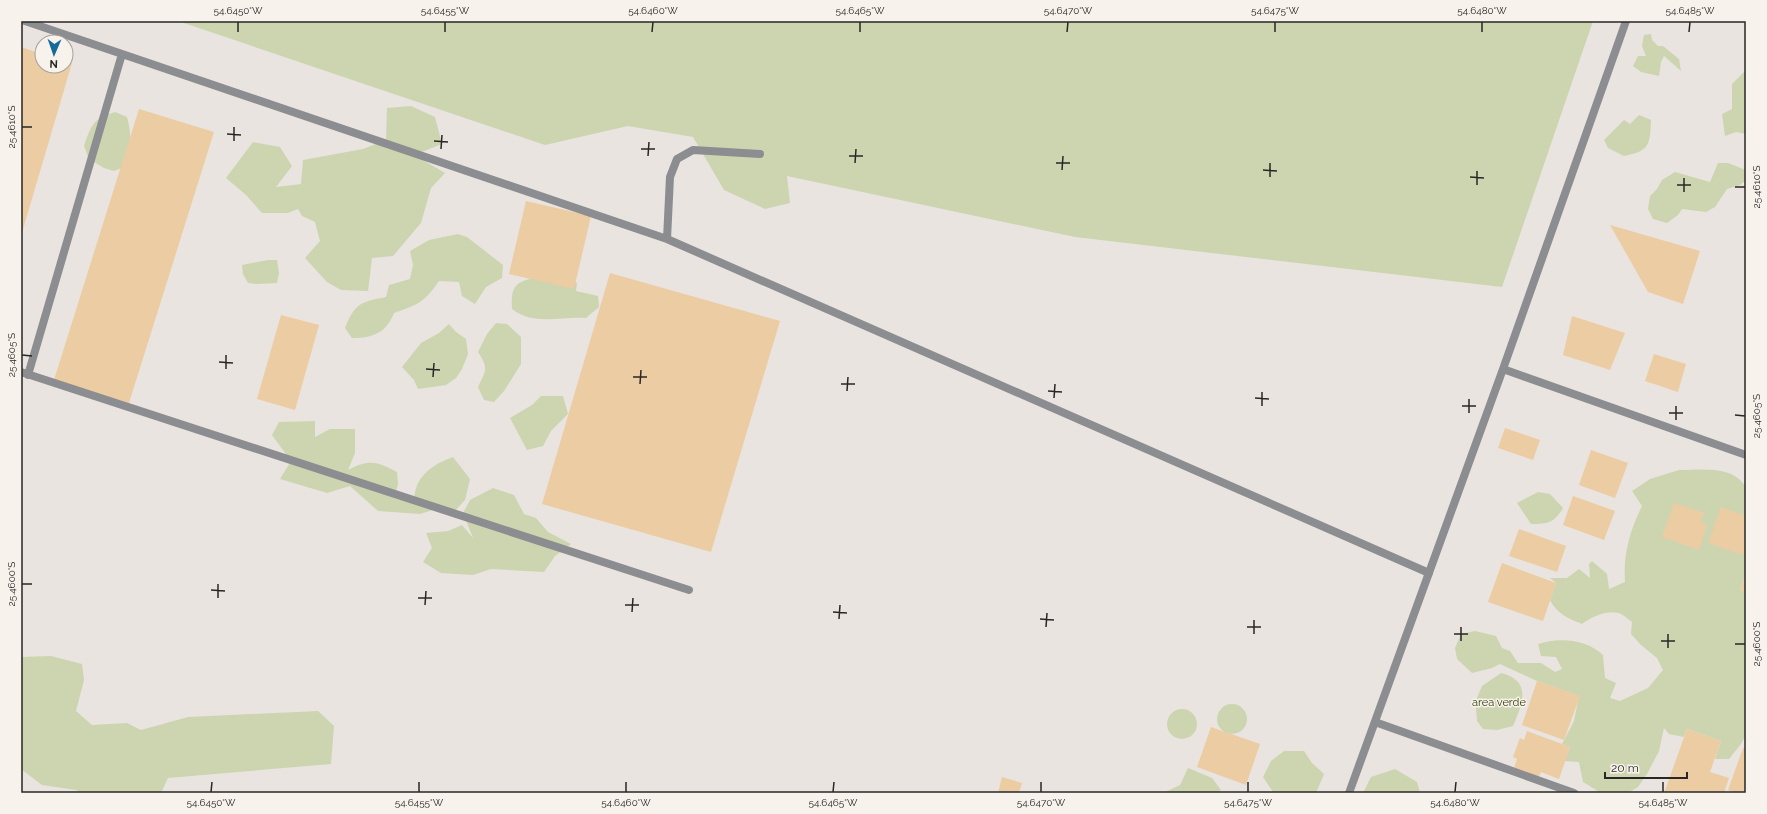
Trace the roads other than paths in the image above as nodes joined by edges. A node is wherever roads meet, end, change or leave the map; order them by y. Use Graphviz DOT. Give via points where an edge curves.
graph roads {
  1 [pos="25,21"];
  2 [pos="1626,21"];
  3 [pos="122,54"];
  4 [pos="760,154"];
  5 [pos="667,239"];
  6 [pos="1503,369"];
  7 [pos="25,374"];
  8 [pos="1746,455"];
  9 [pos="1429,573"];
  10 [pos="689,590"];
  11 [pos="1374,722"];
  12 [pos="1349,793"];
  13 [pos="1574,793"];
  1 -- 3 [label="street"];
  2 -- 6 [label="street"];
  3 -- 5 [label="street"];
  3 -- 7 [label="street"];
  4 -- 5 [label="street" via="693,150 677,159 670,177"];
  5 -- 9 [label="street"];
  6 -- 8 [label="street"];
  6 -- 9 [label="street"];
  7 -- 10 [label="street"];
  9 -- 11 [label="street"];
  11 -- 12 [label="street"];
  11 -- 13 [label="street"];
}
